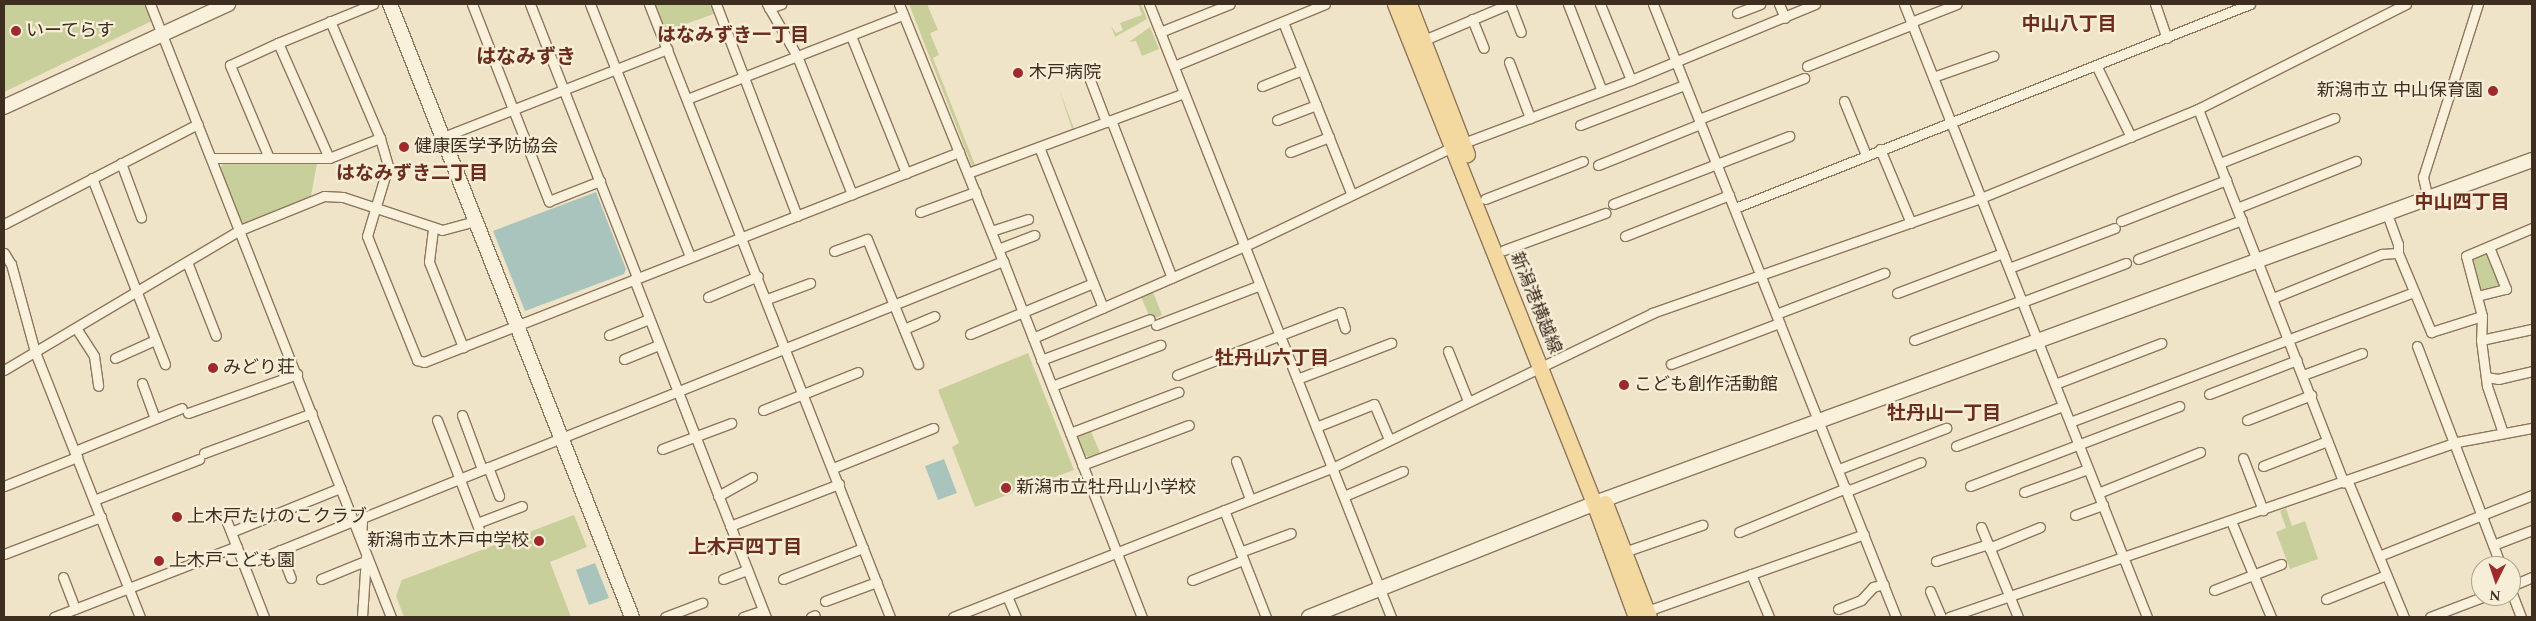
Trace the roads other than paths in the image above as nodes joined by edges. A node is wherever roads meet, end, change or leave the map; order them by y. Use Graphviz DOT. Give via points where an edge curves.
graph roads {
  1 [pos="150,4"];
  2 [pos="228,4"];
  3 [pos="373,4"];
  4 [pos="390,4"];
  5 [pos="472,4"];
  6 [pos="530,4"];
  7 [pos="590,4"];
  8 [pos="649,4"];
  9 [pos="716,4"];
  10 [pos="781,4"];
  11 [pos="899,4"];
  12 [pos="1149,4"];
  13 [pos="1230,4"];
  14 [pos="1325,4"];
  15 [pos="1395,4"];
  16 [pos="1409,4"];
  17 [pos="1509,4"];
  18 [pos="1568,4"];
  19 [pos="1600,4"];
  20 [pos="1653,4"];
  21 [pos="1760,4"];
  22 [pos="1779,4"];
  23 [pos="1815,4"];
  24 [pos="1904,4"];
  25 [pos="1957,4"];
  26 [pos="2155,4"];
  27 [pos="2250,4"];
  28 [pos="2406,4"];
  29 [pos="2478,4"];
  30 [pos="768,6"];
  31 [pos="2395,6"];
  32 [pos="1737,13"];
  33 [pos="903,15"];
  34 [pos="1785,18"];
  35 [pos="1472,19"];
  36 [pos="330,21"];
  37 [pos="1283,22"];
  38 [pos="1912,23"];
  39 [pos="1160,32"];
  40 [pos="1521,32"];
  41 [pos="163,34"];
  42 [pos="851,36"];
  43 [pos="2167,38"];
  44 [pos="1424,40"];
  45 [pos="278,43"];
  46 [pos="1484,48"];
  47 [pos="667,49"];
  48 [pos="797,56"];
  49 [pos="1993,56"];
  50 [pos="1675,60"];
  51 [pos="1509,62"];
  52 [pos="2096,65"];
  53 [pos="1174,66"];
  54 [pos="1807,66"];
  55 [pos="616,69"];
  56 [pos="1302,70"];
  57 [pos="745,77"];
  58 [pos="1933,77"];
  59 [pos="1804,78"];
  60 [pos="1090,80"];
  61 [pos="1630,80"];
  62 [pos="1684,85"];
  63 [pos="1262,86"];
  64 [pos="564,89"];
  65 [pos="1602,91"];
  66 [pos="1184,93"];
  67 [pos="687,99"];
  68 [pos="1844,101"];
  69 [pos="1316,105"];
  70 [pos="4,107"];
  71 [pos="2198,109"];
  72 [pos="513,110"];
  73 [pos="1530,118"];
  74 [pos="2334,118"];
  75 [pos="1277,120"];
  76 [pos="1950,120"];
  77 [pos="1108,121"];
  78 [pos="1699,122"];
  79 [pos="198,124"];
  80 [pos="1580,125"];
  81 [pos="1789,136"];
  82 [pos="443,137"];
  83 [pos="1329,137"];
  84 [pos="2131,137"];
  85 [pos="380,138"];
  86 [pos="1458,145"];
  87 [pos="1039,147"];
  88 [pos="1880,149"];
  89 [pos="959,152"];
  90 [pos="1290,152"];
  91 [pos="1866,155"];
  92 [pos="212,158"];
  93 [pos="269,158"];
  94 [pos="329,158"];
  95 [pos="1582,161"];
  96 [pos="2356,161"];
  97 [pos="2532,162"];
  98 [pos="121,163"];
  99 [pos="1716,163"];
  100 [pos="2220,164"];
  101 [pos="1598,165"];
  102 [pos="906,173"];
  103 [pos="968,173"];
  104 [pos="92,178"];
  105 [pos="2226,180"];
  106 [pos="600,181"];
  107 [pos="975,192"];
  108 [pos="852,194"];
  109 [pos="1729,195"];
  110 [pos="1352,196"];
  111 [pos="1981,198"];
  112 [pos="1485,199"];
  113 [pos="2428,199"];
  114 [pos="1612,204"];
  115 [pos="374,207"];
  116 [pos="1735,208"];
  117 [pos="2237,208"];
  118 [pos="920,212"];
  119 [pos="1605,213"];
  120 [pos="2387,214"];
  121 [pos="797,216"];
  122 [pos="141,217"];
  123 [pos="1028,219"];
  124 [pos="2242,220"];
  125 [pos="475,221"];
  126 [pos="1911,222"];
  127 [pos="4,224"];
  128 [pos="2532,228"];
  129 [pos="433,229"];
  130 [pos="240,230"];
  131 [pos="991,231"];
  132 [pos="1034,235"];
  133 [pos="1625,236"];
  134 [pos="743,237"];
  135 [pos="1245,246"];
  136 [pos="2489,247"];
  137 [pos="998,249"];
  138 [pos="1504,250"];
  139 [pos="834,251"];
  140 [pos="4,253"];
  141 [pos="2003,253"];
  142 [pos="2398,253"];
  143 [pos="690,257"];
  144 [pos="2138,259"];
  145 [pos="2258,260"];
  146 [pos="1004,261"];
  147 [pos="187,262"];
  148 [pos="2126,263"];
  149 [pos="2009,268"];
  150 [pos="1884,273"];
  151 [pos="1760,275"];
  152 [pos="758,276"];
  153 [pos="636,278"];
  154 [pos="1172,278"];
  155 [pos="810,282"];
  156 [pos="1093,284"];
  157 [pos="1260,285"];
  158 [pos="136,292"];
  159 [pos="1896,293"];
  160 [pos="2412,293"];
  161 [pos="2477,296"];
  162 [pos="708,297"];
  163 [pos="2272,298"];
  164 [pos="767,299"];
  165 [pos="2022,301"];
  166 [pos="894,305"];
  167 [pos="1102,308"];
  168 [pos="1023,313"];
  169 [pos="934,316"];
  170 [pos="2482,316"];
  171 [pos="1778,318"];
  172 [pos="649,319"];
  173 [pos="518,325"];
  174 [pos="76,328"];
  175 [pos="1345,328"];
  176 [pos="904,329"];
  177 [pos="2532,329"];
  178 [pos="970,334"];
  179 [pos="609,335"];
  180 [pos="216,336"];
  181 [pos="1280,336"];
  182 [pos="1033,338"];
  183 [pos="2289,339"];
  184 [pos="155,340"];
  185 [pos="1914,340"];
  186 [pos="2481,340"];
  187 [pos="2038,342"];
  188 [pos="1392,343"];
  189 [pos="2161,343"];
  190 [pos="659,345"];
  191 [pos="1160,345"];
  192 [pos="2418,346"];
  193 [pos="463,347"];
  194 [pos="786,348"];
  195 [pos="35,352"];
  196 [pos="1448,352"];
  197 [pos="2362,353"];
  198 [pos="116,358"];
  199 [pos="624,359"];
  200 [pos="1042,360"];
  201 [pos="2297,360"];
  202 [pos="165,364"];
  203 [pos="918,364"];
  204 [pos="1544,364"];
  205 [pos="1671,364"];
  206 [pos="4,370"];
  207 [pos="858,372"];
  208 [pos="2532,372"];
  209 [pos="297,374"];
  210 [pos="1177,375"];
  211 [pos="2303,375"];
  212 [pos="2486,377"];
  213 [pos="1297,379"];
  214 [pos="142,383"];
  215 [pos="2055,384"];
  216 [pos="98,386"];
  217 [pos="1052,386"];
  218 [pos="676,391"];
  219 [pos="1178,392"];
  220 [pos="804,394"];
  221 [pos="2209,394"];
  222 [pos="2311,395"];
  223 [pos="1468,401"];
  224 [pos="2063,406"];
  225 [pos="2179,406"];
  226 [pos="763,410"];
  227 [pos="312,413"];
  228 [pos="462,415"];
  229 [pos="155,418"];
  230 [pos="437,420"];
  231 [pos="2247,420"];
  232 [pos="1820,421"];
  233 [pos="2070,422"];
  234 [pos="731,423"];
  235 [pos="1189,425"];
  236 [pos="1316,427"];
  237 [pos="933,428"];
  238 [pos="1946,428"];
  239 [pos="2532,428"];
  240 [pos="1070,433"];
  241 [pos="2503,434"];
  242 [pos="695,436"];
  243 [pos="560,438"];
  244 [pos="1389,440"];
  245 [pos="2327,441"];
  246 [pos="2078,443"];
  247 [pos="2454,444"];
  248 [pos="1956,446"];
  249 [pos="662,449"];
  250 [pos="2200,452"];
  251 [pos="76,454"];
  252 [pos="2243,458"];
  253 [pos="1236,460"];
  254 [pos="1921,462"];
  255 [pos="1082,465"];
  256 [pos="2263,466"];
  257 [pos="485,468"];
  258 [pos="832,468"];
  259 [pos="1332,468"];
  260 [pos="1839,469"];
  261 [pos="2088,469"];
  262 [pos="1403,471"];
  263 [pos="752,477"];
  264 [pos="460,478"];
  265 [pos="2346,482"];
  266 [pos="839,484"];
  267 [pos="4,486"];
  268 [pos="1970,486"];
  269 [pos="340,488"];
  270 [pos="1847,490"];
  271 [pos="2024,492"];
  272 [pos="2098,492"];
  273 [pos="2532,495"];
  274 [pos="500,496"];
  275 [pos="718,496"];
  276 [pos="1344,496"];
  277 [pos="1250,499"];
  278 [pos="94,500"];
  279 [pos="1599,502"];
  280 [pos="2103,505"];
  281 [pos="522,506"];
  282 [pos="1224,510"];
  283 [pos="2263,510"];
  284 [pos="2075,515"];
  285 [pos="2481,515"];
  286 [pos="101,517"];
  287 [pos="225,517"];
  288 [pos="353,521"];
  289 [pos="2231,521"];
  290 [pos="477,524"];
  291 [pos="1702,525"];
  292 [pos="730,526"];
  293 [pos="1981,527"];
  294 [pos="2040,528"];
  295 [pos="2532,530"];
  296 [pos="231,532"];
  297 [pos="1739,532"];
  298 [pos="1291,533"];
  299 [pos="1864,534"];
  300 [pos="482,537"];
  301 [pos="361,540"];
  302 [pos="735,540"];
  303 [pos="2494,545"];
  304 [pos="237,546"];
  305 [pos="1988,546"];
  306 [pos="864,548"];
  307 [pos="280,550"];
  308 [pos="712,550"];
  309 [pos="1116,552"];
  310 [pos="1624,552"];
  311 [pos="4,554"];
  312 [pos="1242,556"];
  313 [pos="2123,556"];
  314 [pos="2379,556"];
  315 [pos="2498,556"];
  316 [pos="366,559"];
  317 [pos="1936,561"];
  318 [pos="2281,564"];
  319 [pos="244,565"];
  320 [pos="747,570"];
  321 [pos="1751,574"];
  322 [pos="2254,575"];
  323 [pos="2386,575"];
  324 [pos="63,577"];
  325 [pos="290,578"];
  326 [pos="321,579"];
  327 [pos="783,579"];
  328 [pos="723,580"];
  329 [pos="1192,580"];
  330 [pos="877,582"];
  331 [pos="1884,584"];
  332 [pos="129,587"];
  333 [pos="1380,589"];
  334 [pos="1930,590"];
  335 [pos="2214,590"];
  336 [pos="1007,596"];
  337 [pos="2007,597"];
  338 [pos="2326,599"];
  339 [pos="825,601"];
  340 [pos="2471,601"];
  341 [pos="702,603"];
  342 [pos="75,609"];
  343 [pos="1838,609"];
  344 [pos="764,614"];
  345 [pos="1327,614"];
  346 [pos="1639,615"];
  347 [pos="1138,616"];
  348 [pos="54,617"];
  349 [pos="140,617"];
  350 [pos="264,617"];
  351 [pos="362,617"];
  352 [pos="391,617"];
  353 [pos="632,617"];
  354 [pos="665,617"];
  355 [pos="744,617"];
  356 [pos="890,617"];
  357 [pos="954,617"];
  358 [pos="1016,617"];
  359 [pos="1266,617"];
  360 [pos="1309,617"];
  361 [pos="1391,617"];
  362 [pos="1769,617"];
  363 [pos="1896,617"];
  364 [pos="1940,617"];
  365 [pos="1949,617"];
  366 [pos="2018,617"];
  367 [pos="2147,617"];
  368 [pos="2271,617"];
  369 [pos="2404,617"];
  370 [pos="2430,617"];
  1 -- 41 [label="street"];
  2 -- 41 [label="street"];
  3 -- 36 [label="street"];
  4 -- 82 [label="street"];
  5 -- 72 [label="street"];
  6 -- 64 [label="street"];
  7 -- 55 [label="street"];
  8 -- 47 [label="street"];
  9 -- 57 [label="street"];
  10 -- 30 [label="street"];
  11 -- 33 [label="street"];
  12 -- 39 [label="street"];
  13 -- 39 [label="street"];
  14 -- 37 [label="street"];
  15 -- 86 [label="main road, 新潟港横越線"];
  16 -- 44 [label="main road, 新潟港横越線"];
  17 -- 35 [label="street"];
  17 -- 40 [label="street"];
  18 -- 65 [label="street"];
  19 -- 61 [label="street"];
  20 -- 50 [label="street"];
  21 -- 32 [label="street"];
  22 -- 34 [label="street"];
  23 -- 34 [label="street"];
  24 -- 38 [label="street"];
  25 -- 38 [label="street"];
  26 -- 43 [label="street"];
  27 -- 43 [label="street"];
  28 -- 31 [label="street"];
  29 -- 113 [label="street" via="2423,177"];
  30 -- 48 [label="street"];
  31 -- 71 [label="street"];
  33 -- 42 [label="street"];
  33 -- 89 [label="street"];
  34 -- 50 [label="street"];
  35 -- 44 [label="street"];
  35 -- 46 [label="street"];
  36 -- 45 [label="street"];
  36 -- 85 [label="street"];
  37 -- 53 [label="street"];
  37 -- 56 [label="street"];
  38 -- 54 [label="street"];
  38 -- 58 [label="street"];
  39 -- 53 [label="street"];
  41 -- 70 [label="street"];
  41 -- 79 [label="street"];
  42 -- 48 [label="street"];
  42 -- 102 [label="street"];
  43 -- 52 [label="street"];
  44 -- 86 [label="main road, 新潟港横越線"];
  45 -- 93 [label="street" via="230,64"];
  45 -- 94 [label="street"];
  47 -- 55 [label="street"];
  47 -- 67 [label="street"];
  48 -- 57 [label="street"];
  48 -- 108 [label="street"];
  49 -- 58 [label="street"];
  50 -- 61 [label="street"];
  50 -- 62 [label="street"];
  51 -- 73 [label="street"];
  52 -- 76 [label="street"];
  52 -- 84 [label="street"];
  53 -- 66 [label="street"];
  55 -- 64 [label="street"];
  55 -- 143 [label="street"];
  56 -- 63 [label="street"];
  56 -- 69 [label="street"];
  57 -- 67 [label="street"];
  57 -- 121 [label="street"];
  58 -- 76 [label="street"];
  59 -- 78 [label="street"];
  60 -- 77 [label="street"];
  61 -- 65 [label="street"];
  62 -- 78 [label="street"];
  62 -- 80 [label="street"];
  64 -- 72 [label="street"];
  64 -- 106 [label="street"];
  65 -- 73 [label="street"];
  66 -- 77 [label="street"];
  66 -- 135 [label="street"];
  67 -- 134 [label="street"];
  68 -- 91 [label="street"];
  69 -- 75 [label="street"];
  69 -- 83 [label="street"];
  71 -- 84 [label="street"];
  71 -- 100 [label="street"];
  72 -- 82 [label="street"];
  72 -- 106 [label="street" via="549,201"];
  73 -- 86 [label="street"];
  74 -- 100 [label="street"];
  76 -- 88 [label="street"];
  76 -- 111 [label="street"];
  77 -- 87 [label="street"];
  77 -- 154 [label="street"];
  78 -- 99 [label="street"];
  78 -- 101 [label="street"];
  79 -- 92 [label="street"];
  79 -- 98 [label="street"];
  81 -- 99 [label="street"];
  82 -- 125 [label="street"];
  83 -- 90 [label="street"];
  83 -- 110 [label="street"];
  84 -- 111 [label="street"];
  85 -- 94 [label="street"];
  85 -- 115 [label="street" via="388,166"];
  86 -- 110 [label="street"];
  86 -- 112 [label="main road, 新潟港横越線"];
  86 -- 204 [label="main road, 新潟港横越線"];
  87 -- 103 [label="street"];
  87 -- 156 [label="street"];
  88 -- 91 [label="street"];
  88 -- 126 [label="street"];
  89 -- 102 [label="street"];
  89 -- 103 [label="street"];
  91 -- 116 [label="street"];
  92 -- 93 [label="street"];
  92 -- 130 [label="street"];
  93 -- 94 [label="street"];
  95 -- 112 [label="street"];
  96 -- 117 [label="street"];
  97 -- 113 [label="street"];
  98 -- 104 [label="street"];
  98 -- 122 [label="street"];
  99 -- 109 [label="street"];
  99 -- 114 [label="street"];
  100 -- 105 [label="street"];
  102 -- 108 [label="street"];
  103 -- 107 [label="street"];
  104 -- 127 [label="street"];
  104 -- 158 [label="street"];
  105 -- 117 [label="street"];
  105 -- 149 [label="street"];
  106 -- 153 [label="street"];
  107 -- 118 [label="street"];
  107 -- 131 [label="street"];
  108 -- 121 [label="street"];
  109 -- 116 [label="street"];
  109 -- 133 [label="street"];
  110 -- 135 [label="street"];
  111 -- 126 [label="street"];
  111 -- 141 [label="street"];
  112 -- 138 [label="main road, 新潟港横越線"];
  113 -- 120 [label="street"];
  115 -- 129 [label="street"];
  115 -- 130 [label="street" via="334,194"];
  115 -- 193 [label="street" via="367,236 417,360 424,362"];
  116 -- 151 [label="street"];
  117 -- 124 [label="street"];
  119 -- 138 [label="street"];
  120 -- 142 [label="street"];
  120 -- 145 [label="street"];
  121 -- 134 [label="street"];
  123 -- 131 [label="street"];
  124 -- 144 [label="street"];
  124 -- 145 [label="street"];
  125 -- 129 [label="street" via="450,230"];
  125 -- 173 [label="street"];
  126 -- 151 [label="street"];
  128 -- 136 [label="street"];
  129 -- 193 [label="street" via="429,262"];
  130 -- 147 [label="street"];
  130 -- 209 [label="street"];
  131 -- 137 [label="street"];
  132 -- 137 [label="street"];
  134 -- 143 [label="street"];
  134 -- 152 [label="street"];
  135 -- 154 [label="street"];
  135 -- 157 [label="street"];
  136 -- 161 [label="street" via="2466,256"];
  136 -- 161 [label="street" via="2506,289"];
  137 -- 146 [label="street"];
  138 -- 204 [label="main road, 新潟港横越線"];
  139 -- 166 [label="street" via="867,239"];
  140 -- 195 [label="street" via="11,264"];
  141 -- 149 [label="street"];
  141 -- 159 [label="street"];
  142 -- 160 [label="street"];
  142 -- 163 [label="street" via="2382,254"];
  143 -- 153 [label="street"];
  145 -- 163 [label="street"];
  145 -- 187 [label="street"];
  146 -- 166 [label="street"];
  146 -- 168 [label="street"];
  147 -- 158 [label="street"];
  147 -- 180 [label="street"];
  148 -- 165 [label="street"];
  149 -- 165 [label="street"];
  150 -- 171 [label="street"];
  151 -- 171 [label="street"];
  151 -- 204 [label="street" via="1652,314"];
  152 -- 162 [label="street"];
  152 -- 164 [label="street"];
  153 -- 172 [label="street"];
  153 -- 173 [label="street"];
  154 -- 167 [label="street"];
  155 -- 164 [label="street"];
  156 -- 167 [label="street"];
  156 -- 168 [label="street"];
  157 -- 181 [label="street"];
  157 -- 200 [label="street"];
  158 -- 174 [label="street"];
  158 -- 184 [label="street"];
  160 -- 170 [label="street" via="2431,332"];
  160 -- 183 [label="street"];
  161 -- 170 [label="street"];
  163 -- 183 [label="street"];
  164 -- 194 [label="street"];
  165 -- 185 [label="street"];
  165 -- 187 [label="street"];
  166 -- 176 [label="street"];
  166 -- 194 [label="street"];
  167 -- 182 [label="street"];
  168 -- 178 [label="street"];
  168 -- 182 [label="street"];
  169 -- 176 [label="street"];
  170 -- 186 [label="street"];
  171 -- 205 [label="street"];
  171 -- 232 [label="street"];
  172 -- 179 [label="street"];
  172 -- 190 [label="street"];
  173 -- 193 [label="street"];
  173 -- 243 [label="street"];
  174 -- 195 [label="street"];
  174 -- 216 [label="street" via="94,356"];
  175 -- 181 [label="street" via="1340,312"];
  176 -- 203 [label="street"];
  177 -- 186 [label="street"];
  181 -- 210 [label="street"];
  181 -- 213 [label="street"];
  182 -- 200 [label="street"];
  183 -- 201 [label="street"];
  183 -- 233 [label="street"];
  184 -- 198 [label="street"];
  184 -- 202 [label="street"];
  186 -- 212 [label="street"];
  187 -- 215 [label="street"];
  187 -- 232 [label="street"];
  188 -- 213 [label="street"];
  189 -- 215 [label="street"];
  190 -- 199 [label="street"];
  190 -- 218 [label="street"];
  191 -- 217 [label="street"];
  192 -- 247 [label="street"];
  194 -- 218 [label="street"];
  194 -- 220 [label="street"];
  195 -- 206 [label="street"];
  195 -- 251 [label="street"];
  196 -- 223 [label="street"];
  197 -- 211 [label="street"];
  200 -- 217 [label="street"];
  201 -- 211 [label="street"];
  201 -- 221 [label="street"];
  204 -- 223 [label="street"];
  204 -- 279 [label="main road, 新潟港横越線"];
  207 -- 220 [label="street"];
  208 -- 212 [label="street" via="2498,379"];
  209 -- 227 [label="street"];
  209 -- 229 [label="street"];
  211 -- 222 [label="street"];
  212 -- 241 [label="street"];
  213 -- 236 [label="street"];
  214 -- 229 [label="street"];
  215 -- 224 [label="street"];
  217 -- 240 [label="street"];
  218 -- 242 [label="street"];
  218 -- 243 [label="street"];
  219 -- 240 [label="street"];
  220 -- 226 [label="street"];
  220 -- 258 [label="street"];
  222 -- 231 [label="street"];
  222 -- 245 [label="street"];
  223 -- 244 [label="street"];
  224 -- 233 [label="street"];
  224 -- 248 [label="street"];
  225 -- 246 [label="street"];
  227 -- 269 [label="street"];
  227 -- 278 [label="street"];
  228 -- 257 [label="street"];
  229 -- 251 [label="street"];
  230 -- 264 [label="street"];
  232 -- 260 [label="street"];
  232 -- 279 [label="street"];
  233 -- 246 [label="street"];
  234 -- 242 [label="street"];
  235 -- 255 [label="street"];
  236 -- 244 [label="street" via="1374,404"];
  236 -- 259 [label="street"];
  237 -- 258 [label="street"];
  238 -- 260 [label="street"];
  239 -- 241 [label="street"];
  240 -- 255 [label="street"];
  241 -- 247 [label="street"];
  242 -- 249 [label="street"];
  242 -- 275 [label="street"];
  243 -- 257 [label="street"];
  243 -- 353 [label="street"];
  244 -- 259 [label="street"];
  245 -- 256 [label="street"];
  245 -- 265 [label="street"];
  246 -- 261 [label="street"];
  246 -- 268 [label="street"];
  247 -- 265 [label="street"];
  247 -- 285 [label="street"];
  250 -- 272 [label="street"];
  251 -- 267 [label="street"];
  251 -- 278 [label="street"];
  252 -- 283 [label="street"];
  253 -- 277 [label="street"];
  254 -- 270 [label="street"];
  255 -- 309 [label="street"];
  257 -- 264 [label="street"];
  257 -- 274 [label="street"];
  258 -- 266 [label="street"];
  259 -- 276 [label="street"];
  259 -- 277 [label="street"];
  260 -- 270 [label="street"];
  261 -- 271 [label="street"];
  261 -- 272 [label="street"];
  262 -- 276 [label="street"];
  263 -- 275 [label="street"];
  264 -- 290 [label="street"];
  264 -- 301 [label="street" via="362,518"];
  265 -- 283 [label="street"];
  265 -- 314 [label="street"];
  266 -- 292 [label="street"];
  266 -- 306 [label="street"];
  269 -- 288 [label="street"];
  269 -- 296 [label="street"];
  270 -- 297 [label="street"];
  270 -- 299 [label="street"];
  272 -- 280 [label="street"];
  273 -- 285 [label="street"];
  275 -- 292 [label="street"];
  276 -- 333 [label="street"];
  277 -- 282 [label="street"];
  278 -- 286 [label="street"];
  279 -- 310 [label="main road, 新潟港横越線"];
  279 -- 333 [label="street"];
  279 -- 346 [label="main road, 新潟港横越線"];
  280 -- 284 [label="street"];
  280 -- 313 [label="street"];
  281 -- 290 [label="street"];
  282 -- 309 [label="street"];
  282 -- 312 [label="street"];
  283 -- 289 [label="street"];
  285 -- 303 [label="street"];
  285 -- 314 [label="street"];
  286 -- 311 [label="street"];
  286 -- 332 [label="street"];
  287 -- 296 [label="street"];
  288 -- 301 [label="street"];
  288 -- 307 [label="street"];
  289 -- 313 [label="street"];
  289 -- 322 [label="street"];
  290 -- 300 [label="street"];
  291 -- 310 [label="street"];
  292 -- 302 [label="street"];
  293 -- 305 [label="street"];
  294 -- 305 [label="street"];
  295 -- 303 [label="street"];
  296 -- 304 [label="street"];
  298 -- 312 [label="street"];
  299 -- 321 [label="street"];
  299 -- 331 [label="street"];
  301 -- 316 [label="street"];
  302 -- 308 [label="street"];
  302 -- 320 [label="street"];
  303 -- 315 [label="street"];
  304 -- 319 [label="street"];
  304 -- 332 [label="street"];
  305 -- 317 [label="street"];
  305 -- 337 [label="street"];
  306 -- 327 [label="street"];
  306 -- 330 [label="street"];
  307 -- 319 [label="street"];
  307 -- 325 [label="street"];
  309 -- 336 [label="street"];
  309 -- 347 [label="street"];
  310 -- 346 [label="main road, 新潟港横越線"];
  312 -- 329 [label="street"];
  312 -- 359 [label="street"];
  313 -- 337 [label="street"];
  313 -- 367 [label="street"];
  314 -- 323 [label="street"];
  316 -- 326 [label="street"];
  316 -- 351 [label="street"];
  316 -- 352 [label="street"];
  318 -- 322 [label="street"];
  319 -- 350 [label="street"];
  320 -- 328 [label="street"];
  320 -- 344 [label="street"];
  321 -- 346 [label="street"];
  321 -- 362 [label="street"];
  322 -- 335 [label="street"];
  322 -- 368 [label="street"];
  323 -- 338 [label="street"];
  323 -- 369 [label="street"];
  324 -- 342 [label="street"];
  330 -- 339 [label="street"];
  330 -- 356 [label="street"];
  331 -- 343 [label="street" via="1873,587 1861,600"];
  331 -- 363 [label="street"];
  332 -- 342 [label="street"];
  332 -- 349 [label="street"];
  333 -- 345 [label="street"];
  333 -- 361 [label="street"];
  334 -- 364 [label="street"];
  336 -- 357 [label="street"];
  336 -- 358 [label="street"];
  337 -- 365 [label="street"];
  337 -- 366 [label="street"];
  340 -- 370 [label="street"];
  341 -- 354 [label="street"];
  342 -- 348 [label="street"];
  344 -- 355 [label="street"];
  345 -- 360 [label="street"];
}
